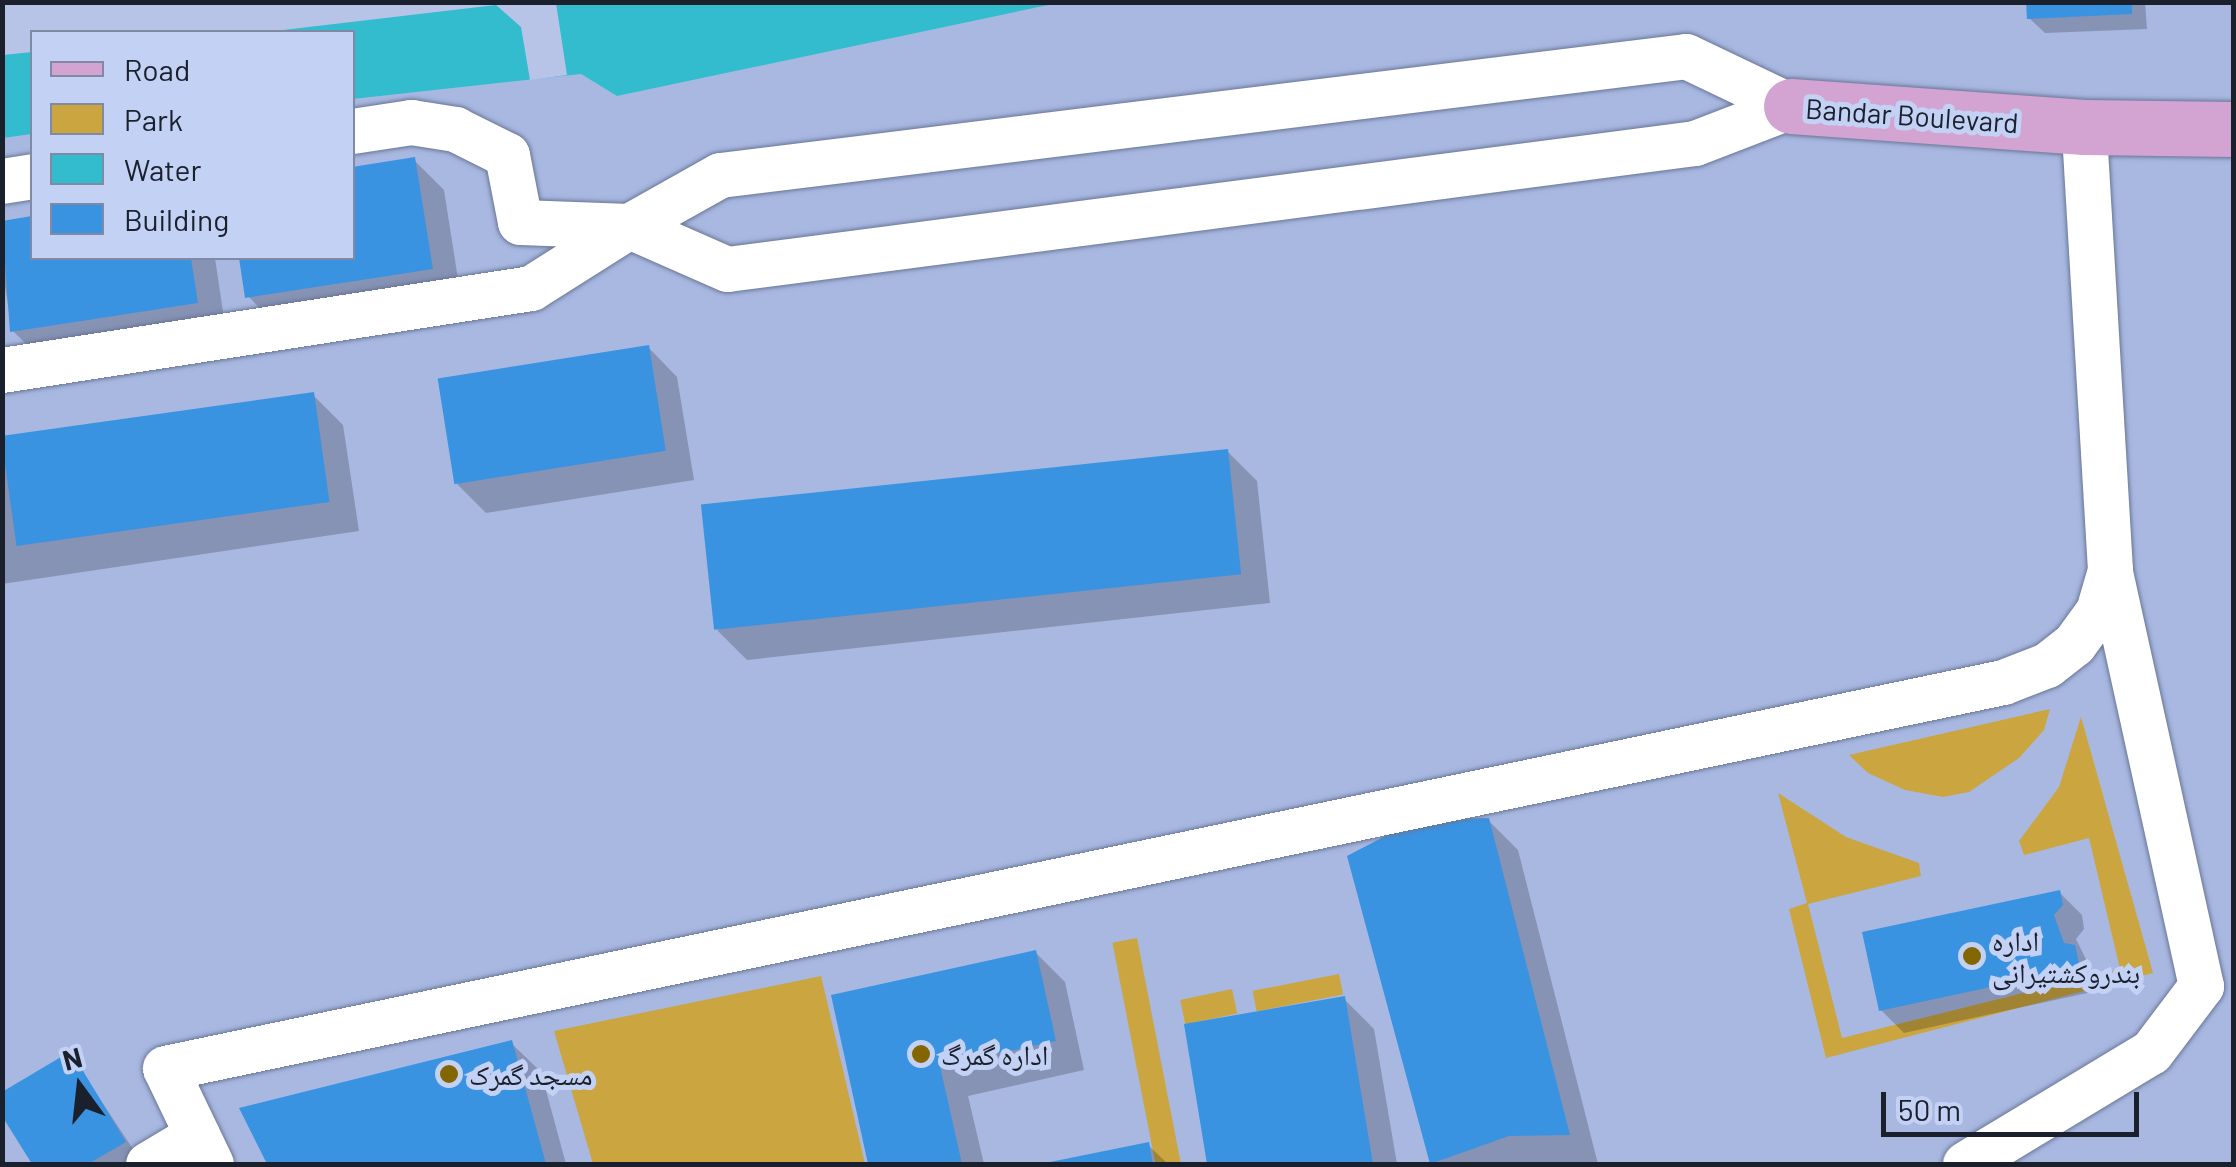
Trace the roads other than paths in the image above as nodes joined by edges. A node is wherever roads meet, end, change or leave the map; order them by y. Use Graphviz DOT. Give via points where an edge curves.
graph roads {
  1 [pos="2234,104"];
  2 [pos="1791,106"];
  3 [pos="2084,127"];
  4 [pos="2234,129"];
  5 [pos="355,131"];
  6 [pos="30,176"];
  7 [pos="2,180"];
  8 [pos="629,226"];
  9 [pos="2,370"];
  10 [pos="2110,570"];
  11 [pos="204,1150"];
  12 [pos="148,1164"];
  13 [pos="1964,1164"];
  1 -- 2 [label="main road, Bandar Boulevard"];
  2 -- 3 [label="main road, Bandar Boulevard"];
  2 -- 8 [label="lane" via="1695,144 727,269"];
  2 -- 8 [label="lane" via="1686,56 720,174"];
  3 -- 4 [label="main road, Bandar Boulevard"];
  3 -- 10 [label="lane"];
  5 -- 8 [label="lane" via="411,122 455,129 507,155 520,222"];
  6 -- 7 [label="lane"];
  8 -- 9 [label="lane" via="531,288"];
  10 -- 11 [label="lane" via="2098,611 2074,644 2014,679 165,1068"];
  10 -- 13 [label="lane" via="2201,986 2151,1052"];
  11 -- 12 [label="lane"];
}
